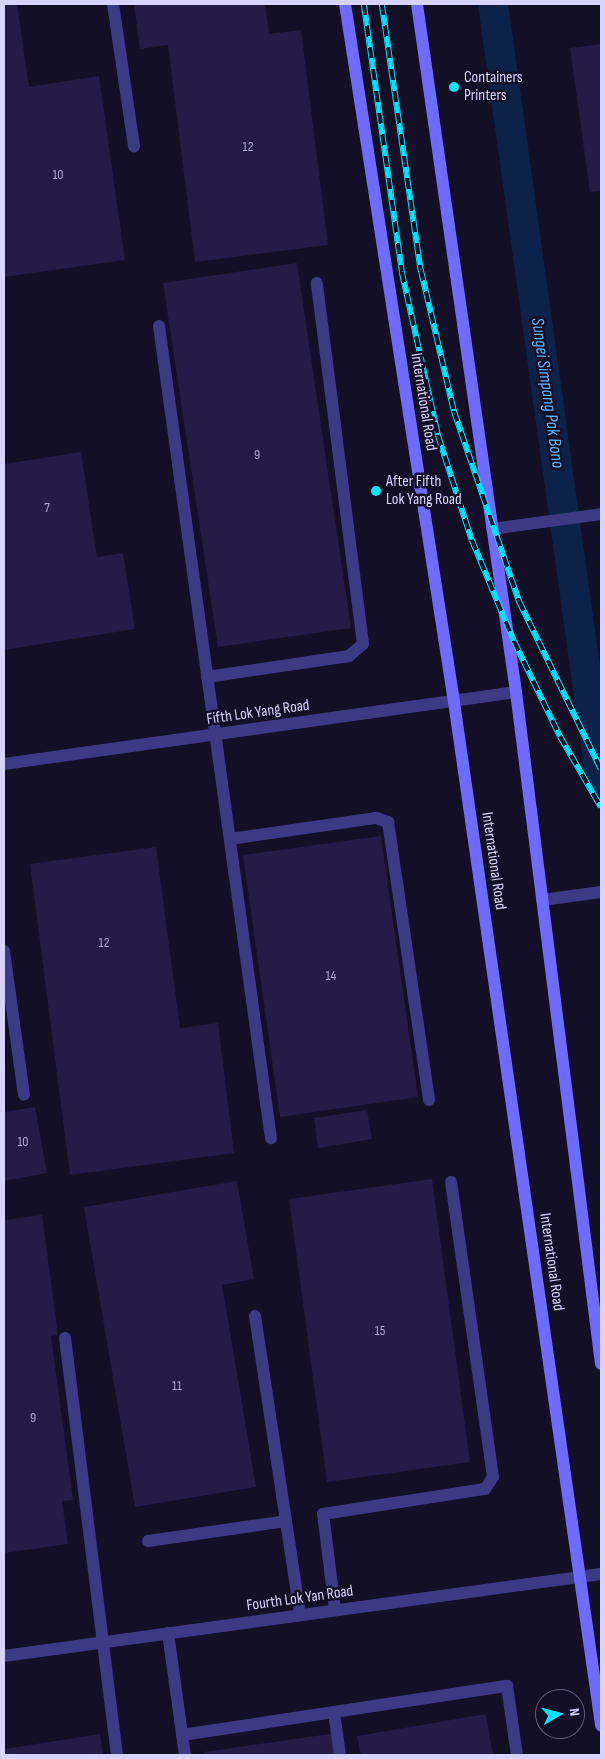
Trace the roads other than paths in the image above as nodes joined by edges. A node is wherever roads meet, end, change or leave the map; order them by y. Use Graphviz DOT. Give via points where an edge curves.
graph roads {
  1 [pos="113,4"];
  2 [pos="345,4"];
  3 [pos="417,4"];
  4 [pos="134,146"];
  5 [pos="317,283"];
  6 [pos="159,326"];
  7 [pos="601,514"];
  8 [pos="492,529"];
  9 [pos="208,677"];
  10 [pos="516,692"];
  11 [pos="454,702"];
  12 [pos="216,735"];
  13 [pos="4,764"];
  14 [pos="230,839"];
  15 [pos="601,892"];
  16 [pos="542,900"];
  17 [pos="4,951"];
  18 [pos="24,1095"];
  19 [pos="429,1100"];
  20 [pos="271,1138"];
  21 [pos="451,1182"];
  22 [pos="255,1316"];
  23 [pos="65,1338"];
  24 [pos="601,1364"];
  25 [pos="286,1521"];
  26 [pos="148,1542"];
  27 [pos="601,1574"];
  28 [pos="580,1577"];
  29 [pos="335,1610"];
  30 [pos="300,1615"];
  31 [pos="168,1633"];
  32 [pos="102,1642"];
  33 [pos="4,1656"];
  34 [pos="334,1712"];
  35 [pos="601,1725"];
  36 [pos="182,1735"];
  37 [pos="117,1755"];
  38 [pos="185,1755"];
  39 [pos="340,1755"];
  40 [pos="517,1755"];
  1 -- 4 [label="street"];
  2 -- 11 [label="main road, International Road"];
  3 -- 8 [label="main road"];
  5 -- 9 [label="street" via="363,644 350,656"];
  6 -- 9 [label="street"];
  7 -- 8 [label="street"];
  8 -- 10 [label="main road"];
  9 -- 12 [label="street"];
  10 -- 11 [label="street, Fifth Lok Yang Road"];
  10 -- 16 [label="main road"];
  11 -- 12 [label="street, Fifth Lok Yang Road"];
  11 -- 28 [label="main road, International Road"];
  12 -- 13 [label="street, Fifth Lok Yang Road"];
  12 -- 14 [label="street"];
  14 -- 19 [label="street" via="376,818 388,822"];
  14 -- 20 [label="street"];
  15 -- 16 [label="street"];
  16 -- 24 [label="main road"];
  17 -- 18 [label="street"];
  21 -- 29 [label="street" via="493,1477 485,1489 477,1491 323,1514"];
  22 -- 25 [label="street"];
  23 -- 32 [label="street"];
  25 -- 26 [label="street"];
  25 -- 30 [label="street"];
  27 -- 28 [label="street, Fourth Lok Yan Road"];
  28 -- 29 [label="street, Fourth Lok Yan Road"];
  28 -- 35 [label="main road, International Road"];
  29 -- 30 [label="street, Fourth Lok Yan Road"];
  30 -- 31 [label="street, Fourth Lok Yan Road"];
  31 -- 32 [label="street, Fourth Lok Yan Road"];
  31 -- 36 [label="street"];
  32 -- 33 [label="street, Fourth Lok Yan Road"];
  32 -- 37 [label="street"];
  34 -- 36 [label="street"];
  34 -- 39 [label="street"];
  34 -- 40 [label="street" via="507,1686"];
  36 -- 38 [label="street"];
}
